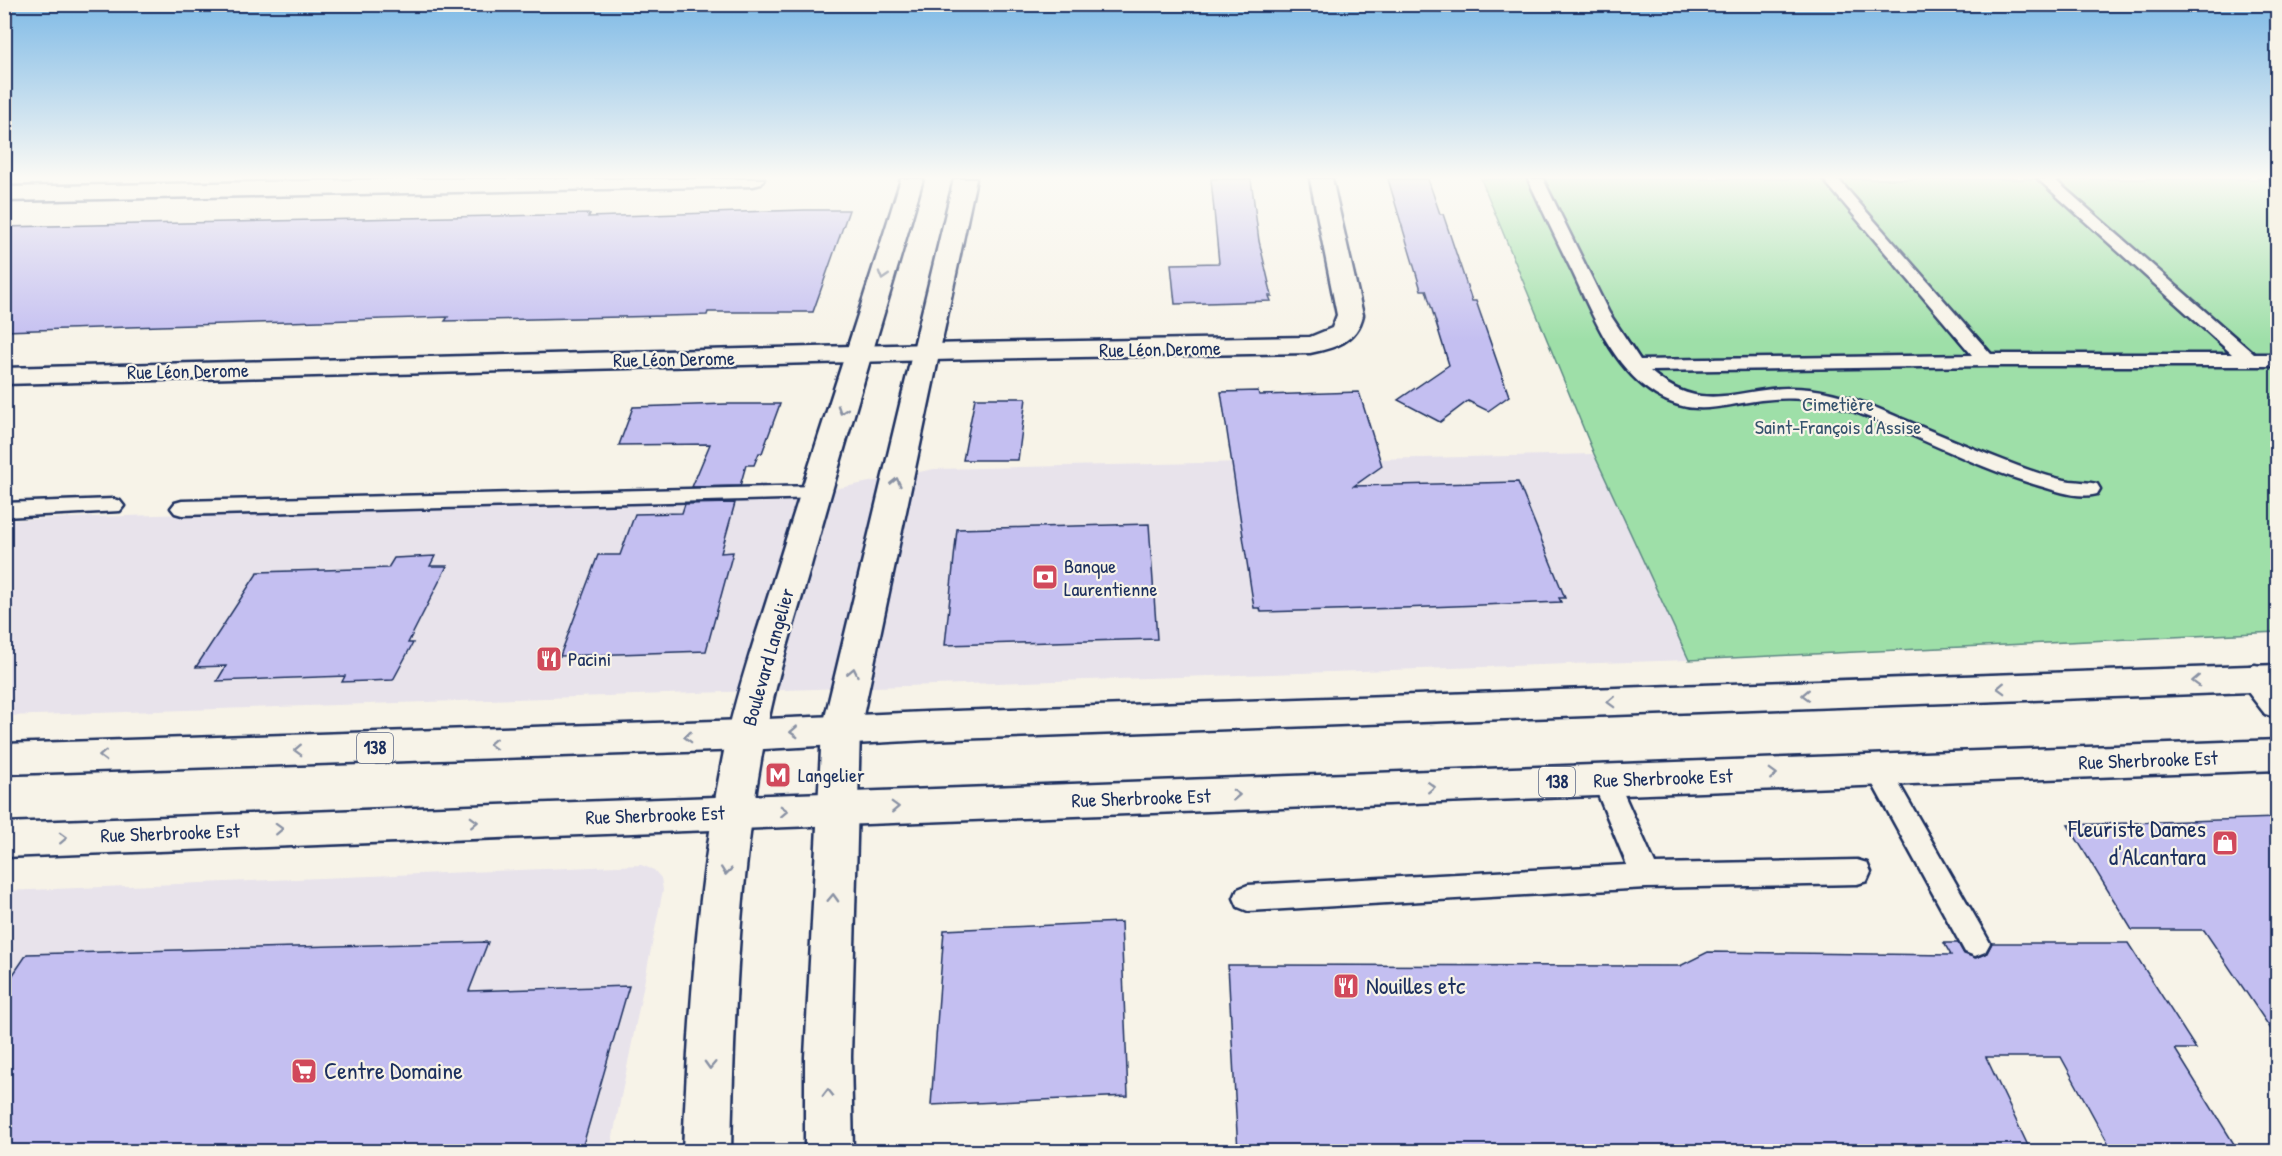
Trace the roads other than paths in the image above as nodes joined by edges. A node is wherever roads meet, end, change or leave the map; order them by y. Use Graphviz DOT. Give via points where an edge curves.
graph roads {
  1 [pos="896,233"];
  2 [pos="953,233"];
  3 [pos="1333,233"];
  4 [pos="1561,233"];
  5 [pos="1876,233"];
  6 [pos="2106,233"];
  7 [pos="925,353"];
  8 [pos="860,354"];
  9 [pos="1986,360"];
  10 [pos="2249,360"];
  11 [pos="2277,360"];
  12 [pos="1635,366"];
  13 [pos="4,376"];
  14 [pos="2090,489"];
  15 [pos="815,493"];
  16 [pos="113,506"];
  17 [pos="182,508"];
  18 [pos="4,510"];
  19 [pos="2270,687"];
  20 [pos="841,730"];
  21 [pos="746,735"];
  22 [pos="2277,755"];
  23 [pos="4,759"];
  24 [pos="1878,770"];
  25 [pos="1605,780"];
  26 [pos="836,810"];
  27 [pos="733,813"];
  28 [pos="4,840"];
  29 [pos="1857,872"];
  30 [pos="1646,876"];
  31 [pos="1248,898"];
  32 [pos="1975,943"];
  33 [pos="707,1152"];
  34 [pos="829,1152"];
  1 -- 8 [label="main road, Boulevard Langelier, one-way"];
  2 -- 7 [label="main road"];
  3 -- 7 [label="main road, Rue Léon Derome" via="1350,315 1341,335 1326,342 1293,347"];
  4 -- 12 [label="lane" via="1611,335"];
  5 -- 9 [label="lane"];
  6 -- 10 [label="lane"];
  7 -- 8 [label="main road, Rue Léon Derome"];
  20 -- 7 [label="main road, one-way"];
  8 -- 13 [label="main road, Rue Léon Derome"];
  8 -- 15 [label="main road, Boulevard Langelier, one-way"];
  9 -- 10 [label="lane"];
  9 -- 12 [label="lane"];
  10 -- 11 [label="lane"];
  12 -- 14 [label="lane" via="1674,397 1692,403 1712,404 1764,393 1825,397 2012,471 2068,488"];
  15 -- 17 [label="lane"];
  15 -- 21 [label="main road, Boulevard Langelier"];
  16 -- 18 [label="lane"];
  19 -- 20 [label="main road, 138, one-way"];
  20 -- 21 [label="main road, 138, one-way"];
  20 -- 26 [label="main road"];
  21 -- 23 [label="main road, 138, one-way"];
  21 -- 27 [label="main road, Boulevard Langelier"];
  22 -- 24 [label="main road, Rue Sherbrooke Est / 138"];
  25 -- 24 [label="main road, Rue Sherbrooke Est / 138, one-way"];
  24 -- 32 [label="lane"];
  26 -- 25 [label="main road, Rue Sherbrooke Est / 138, one-way"];
  25 -- 30 [label="lane"];
  27 -- 26 [label="main road, Rue Sherbrooke Est / 138, one-way"];
  34 -- 26 [label="main road, one-way"];
  28 -- 27 [label="main road, Rue Sherbrooke Est / 138, one-way"];
  27 -- 33 [label="main road, Boulevard Langelier, one-way" via="713,998"];
  29 -- 30 [label="lane"];
  30 -- 31 [label="lane"];
}
